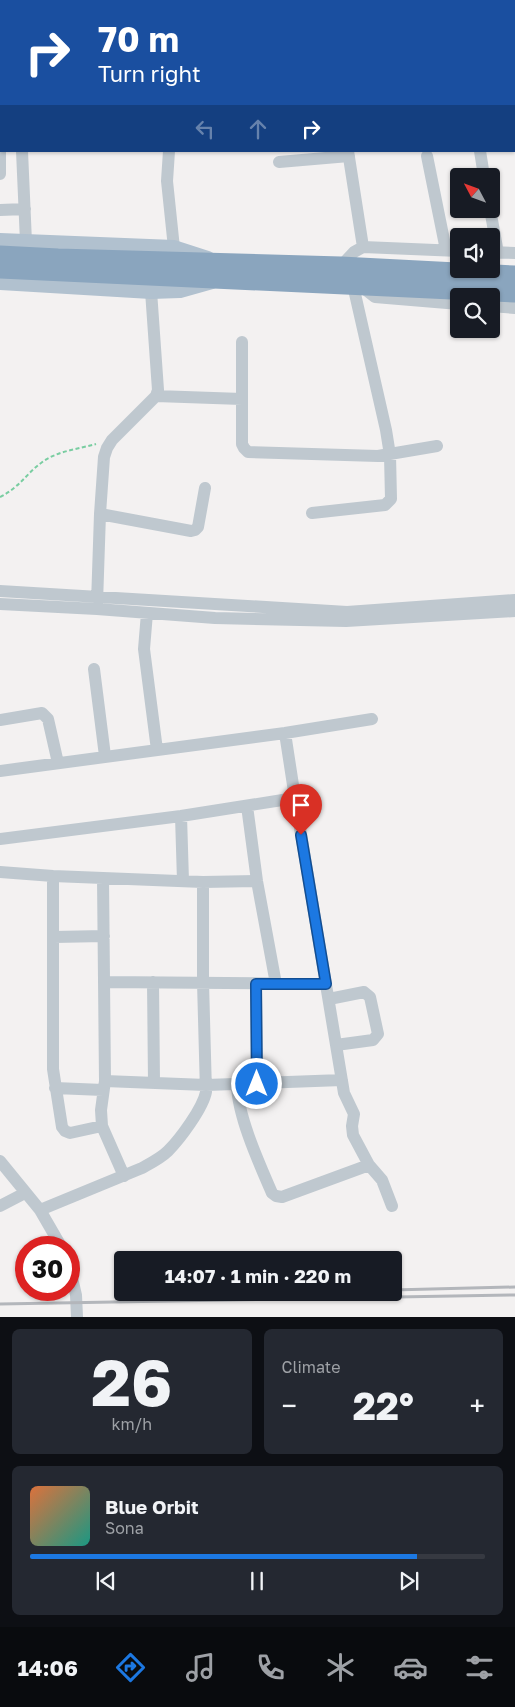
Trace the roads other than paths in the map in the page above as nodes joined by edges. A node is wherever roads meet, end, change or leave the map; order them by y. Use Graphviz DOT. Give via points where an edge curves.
graph roads {
  1 [pos="0,146"];
  2 [pos="22,152"];
  3 [pos="169,152"];
  4 [pos="480,152"];
  5 [pos="349,154"];
  6 [pos="427,156"];
  7 [pos="279,162"];
  8 [pos="483,168"];
  9 [pos="0,174"];
  10 [pos="24,209"];
  11 [pos="0,210"];
  12 [pos="0,240"];
  13 [pos="26,242"];
  14 [pos="450,243"];
  15 [pos="363,247"];
  16 [pos="174,248"];
  17 [pos="450,251"];
  18 [pos="500,253"];
  19 [pos="515,253"];
  20 [pos="0,255"];
  21 [pos="57,265"];
  22 [pos="341,266"];
  23 [pos="0,269"];
  24 [pos="221,271"];
  25 [pos="515,275"];
  26 [pos="0,282"];
  27 [pos="357,286"];
  28 [pos="151,290"];
  29 [pos="515,293"];
  30 [pos="450,303"];
  31 [pos="500,307"];
  32 [pos="515,308"];
  33 [pos="242,342"];
  34 [pos="156,396"];
  35 [pos="242,399"];
  36 [pos="437,446"];
  37 [pos="390,455"];
  38 [pos="205,488"];
  39 [pos="312,513"];
  40 [pos="100,514"];
  41 [pos="0,591"];
  42 [pos="98,596"];
  43 [pos="515,600"];
  44 [pos="0,604"];
  45 [pos="97,609"];
  46 [pos="515,610"];
  47 [pos="147,612"];
  48 [pos="94,669"];
  49 [pos="372,719"];
  50 [pos="0,720"];
  51 [pos="286,733"];
  52 [pos="157,750"];
  53 [pos="105,756"];
  54 [pos="58,763"];
  55 [pos="0,771"];
  56 [pos="295,798"];
  57 [pos="247,806"];
  58 [pos="181,816"];
  59 [pos="0,839"];
  60 [pos="0,872"];
  61 [pos="53,876"];
  62 [pos="103,878"];
  63 [pos="183,881"];
  64 [pos="256,881"];
  65 [pos="204,882"];
  66 [pos="104,936"];
  67 [pos="54,937"];
  68 [pos="105,982"];
  69 [pos="153,982"];
  70 [pos="203,982"];
  71 [pos="256,984"];
  72 [pos="276,984"];
  73 [pos="326,984"];
  74 [pos="329,999"];
  75 [pos="336,1045"];
  76 [pos="342,1080"];
  77 [pos="154,1082"];
  78 [pos="257,1084"];
  79 [pos="237,1085"];
  80 [pos="104,1086"];
  81 [pos="206,1086"];
  82 [pos="55,1088"];
  83 [pos="102,1126"];
  84 [pos="0,1161"];
  85 [pos="369,1165"];
  86 [pos="124,1176"];
  87 [pos="24,1193"];
  88 [pos="0,1206"];
  89 [pos="392,1206"];
  90 [pos="40,1210"];
  91 [pos="55,1236"];
  92 [pos="76,1301"];
  93 [pos="77,1317"];
  1 -- 9 [label="street"];
  2 -- 10 [label="street"];
  3 -- 16 [label="street" via="167,181"];
  4 -- 8 [label="street"];
  5 -- 7 [label="street"];
  5 -- 15 [label="street"];
  6 -- 14 [label="street"];
  10 -- 11 [label="street"];
  10 -- 13 [label="street"];
  12 -- 13 [label="main road"];
  13 -- 16 [label="main road"];
  15 -- 17 [label="street"];
  15 -- 22 [label="street"];
  16 -- 24 [label="main road"];
  18 -- 19 [label="street"];
  20 -- 21 [label="highway"];
  21 -- 23 [label="highway"];
  21 -- 24 [label="highway"];
  22 -- 24 [label="highway"];
  22 -- 25 [label="highway"];
  24 -- 27 [label="highway"];
  24 -- 28 [label="main road" via="180,290"];
  26 -- 28 [label="main road"];
  27 -- 29 [label="highway"];
  27 -- 30 [label="street" via="375,297"];
  27 -- 37 [label="street"];
  28 -- 34 [label="street" via="158,384"];
  31 -- 32 [label="street"];
  33 -- 35 [label="street"];
  34 -- 35 [label="street"];
  34 -- 40 [label="street" via="107,448"];
  35 -- 37 [label="street" via="242,444 248,452"];
  36 -- 37 [label="street"];
  37 -- 39 [label="street" via="392,494 388,503"];
  38 -- 40 [label="street" via="198,527 191,531"];
  40 -- 42 [label="street"];
  41 -- 42 [label="street"];
  42 -- 43 [label="street" via="347,612"];
  42 -- 45 [label="street"];
  44 -- 45 [label="street"];
  45 -- 47 [label="street"];
  46 -- 47 [label="street" via="346,621 215,618"];
  47 -- 52 [label="street" via="145,660"];
  48 -- 53 [label="street"];
  49 -- 51 [label="street"];
  50 -- 54 [label="street" via="42,712 48,719"];
  51 -- 52 [label="street"];
  51 -- 56 [label="street"];
  52 -- 53 [label="street"];
  53 -- 54 [label="street"];
  54 -- 55 [label="street"];
  56 -- 57 [label="street"];
  56 -- 73 [label="street"];
  57 -- 58 [label="street"];
  57 -- 64 [label="street"];
  58 -- 59 [label="street"];
  58 -- 63 [label="street"];
  60 -- 61 [label="street"];
  61 -- 62 [label="street"];
  61 -- 67 [label="street"];
  62 -- 63 [label="street"];
  62 -- 66 [label="street"];
  63 -- 65 [label="street"];
  64 -- 65 [label="street"];
  64 -- 72 [label="street"];
  65 -- 70 [label="street"];
  66 -- 67 [label="street"];
  66 -- 68 [label="street"];
  67 -- 82 [label="street"];
  68 -- 69 [label="street"];
  68 -- 80 [label="street"];
  69 -- 70 [label="street"];
  69 -- 77 [label="street"];
  70 -- 71 [label="street"];
  70 -- 81 [label="street"];
  71 -- 72 [label="street"];
  71 -- 78 [label="street"];
  72 -- 73 [label="street"];
  73 -- 74 [label="street"];
  74 -- 75 [label="street"];
  74 -- 75 [label="street" via="368,994 378,1034 373,1040"];
  75 -- 76 [label="street"];
  76 -- 78 [label="street"];
  76 -- 85 [label="street" via="354,1114 353,1135"];
  77 -- 80 [label="street"];
  77 -- 81 [label="street"];
  78 -- 79 [label="street"];
  79 -- 81 [label="street"];
  79 -- 85 [label="street" via="254,1150 276,1196 282,1197"];
  80 -- 82 [label="street"];
  80 -- 83 [label="street"];
  81 -- 86 [label="street" via="202,1105 168,1150"];
  82 -- 83 [label="street" via="65,1132"];
  83 -- 86 [label="street"];
  84 -- 87 [label="street"];
  85 -- 89 [label="street" via="382,1180"];
  86 -- 90 [label="street"];
  87 -- 88 [label="street"];
  87 -- 90 [label="street"];
  90 -- 91 [label="street"];
  92 -- 93 [label="street"];
}
